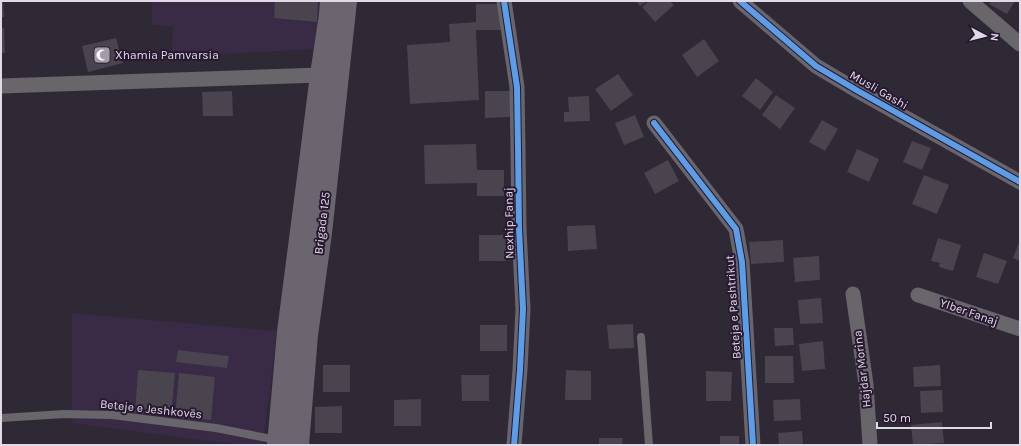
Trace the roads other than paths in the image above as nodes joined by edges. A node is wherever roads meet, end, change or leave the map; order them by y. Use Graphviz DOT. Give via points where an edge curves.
graph roads {
  1 [pos="331,1"];
  2 [pos="346,1"];
  3 [pos="504,1"];
  4 [pos="740,1"];
  5 [pos="970,1"];
  6 [pos="1020,44"];
  7 [pos="320,75"];
  8 [pos="1,86"];
  9 [pos="654,123"];
  10 [pos="1020,182"];
  11 [pos="853,294"];
  12 [pos="918,295"];
  13 [pos="1020,329"];
  14 [pos="641,337"];
  15 [pos="1,418"];
  16 [pos="288,443"];
  17 [pos="514,445"];
  18 [pos="649,445"];
  19 [pos="753,445"];
  20 [pos="870,445"];
  1 -- 7 [label="main road, Brigada 125"];
  2 -- 16 [label="main road, Brigada 125" via="322,234"];
  3 -- 17 [label="street, Nexhip Fanaj" via="516,87 523,309"];
  4 -- 10 [label="street, Musli Gashi" via="816,66"];
  5 -- 6 [label="street"];
  7 -- 8 [label="street"];
  7 -- 16 [label="main road, Brigada 125" via="288,332"];
  9 -- 19 [label="street, Beteja e Pashtrikut" via="736,229 742,262"];
  11 -- 20 [label="street, Hajdar Morina" via="866,384"];
  12 -- 13 [label="street, Ylber Fanaj"];
  14 -- 18 [label="lane"];
  15 -- 16 [label="lane, Beteje e Jeshkovës" via="64,414 112,415 216,428"];
}
